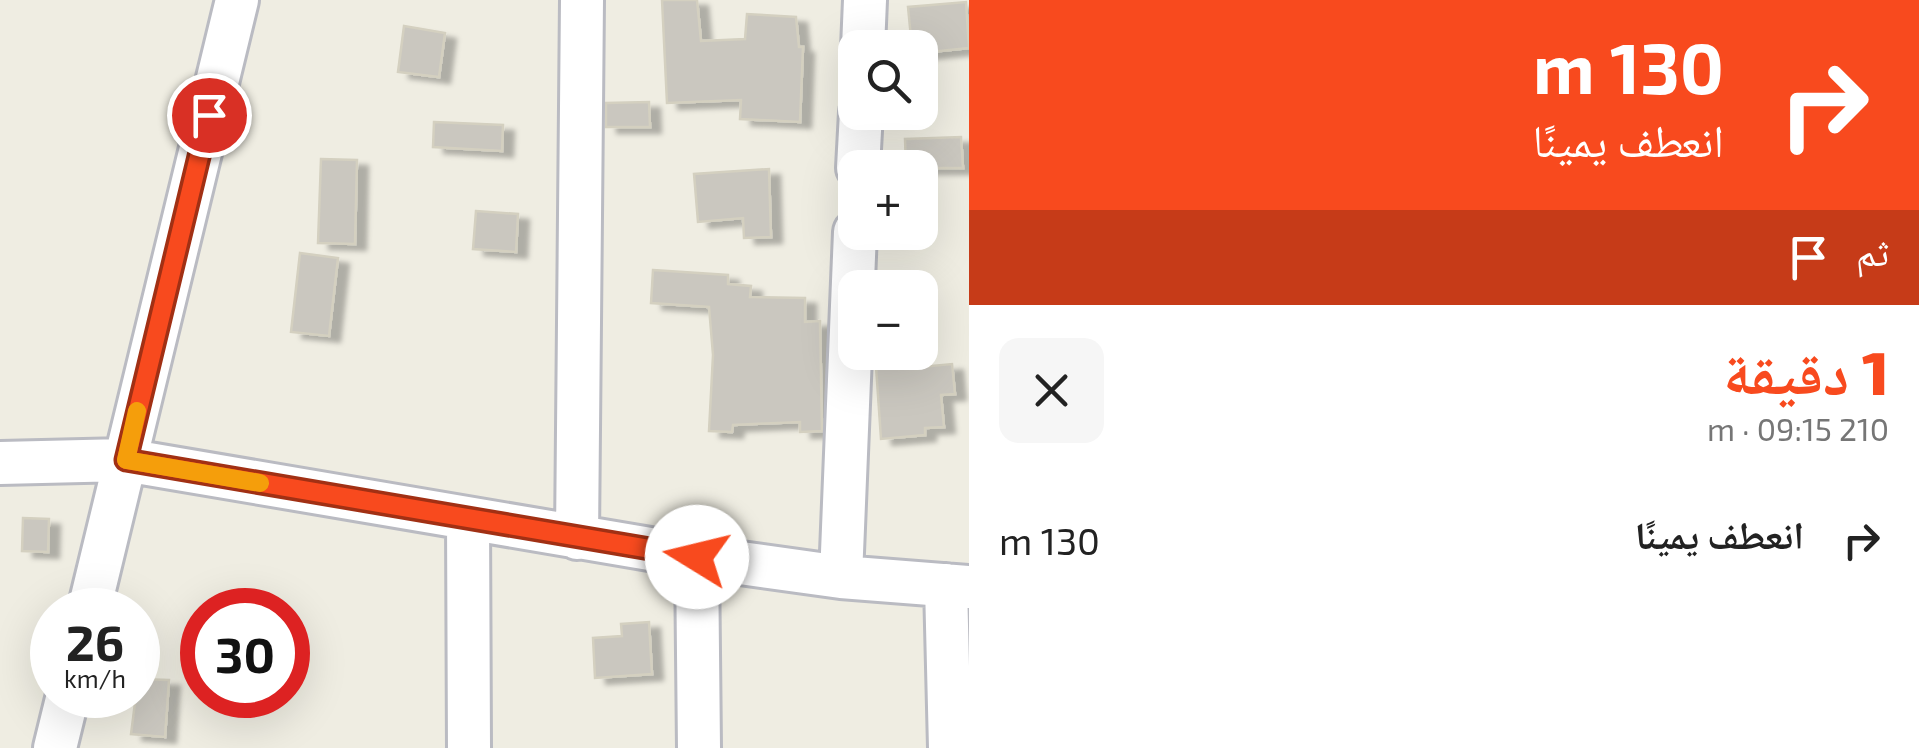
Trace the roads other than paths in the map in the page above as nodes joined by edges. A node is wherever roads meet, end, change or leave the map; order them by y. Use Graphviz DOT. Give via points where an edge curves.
graph roads {
  1 [pos="237,0"];
  2 [pos="582,0"];
  3 [pos="865,0"];
  4 [pos="864,30"];
  5 [pos="855,250"];
  6 [pos="126,460"];
  7 [pos="0,463"];
  8 [pos="468,520"];
  9 [pos="577,538"];
  10 [pos="697,557"];
  11 [pos="841,577"];
  12 [pos="958,586"];
  13 [pos="94,588"];
  14 [pos="62,718"];
  15 [pos="55,748"];
  16 [pos="469,748"];
  17 [pos="699,748"];
  18 [pos="950,748"];
  1 -- 6 [label="street"];
  2 -- 9 [label="street"];
  3 -- 4 [label="street"];
  5 -- 11 [label="street"];
  6 -- 7 [label="street"];
  6 -- 8 [label="street"];
  6 -- 13 [label="street"];
  8 -- 9 [label="street"];
  8 -- 16 [label="street"];
  9 -- 10 [label="street"];
  10 -- 11 [label="street"];
  10 -- 17 [label="street"];
  11 -- 12 [label="street"];
  12 -- 18 [label="street"];
  14 -- 15 [label="street"];
}
